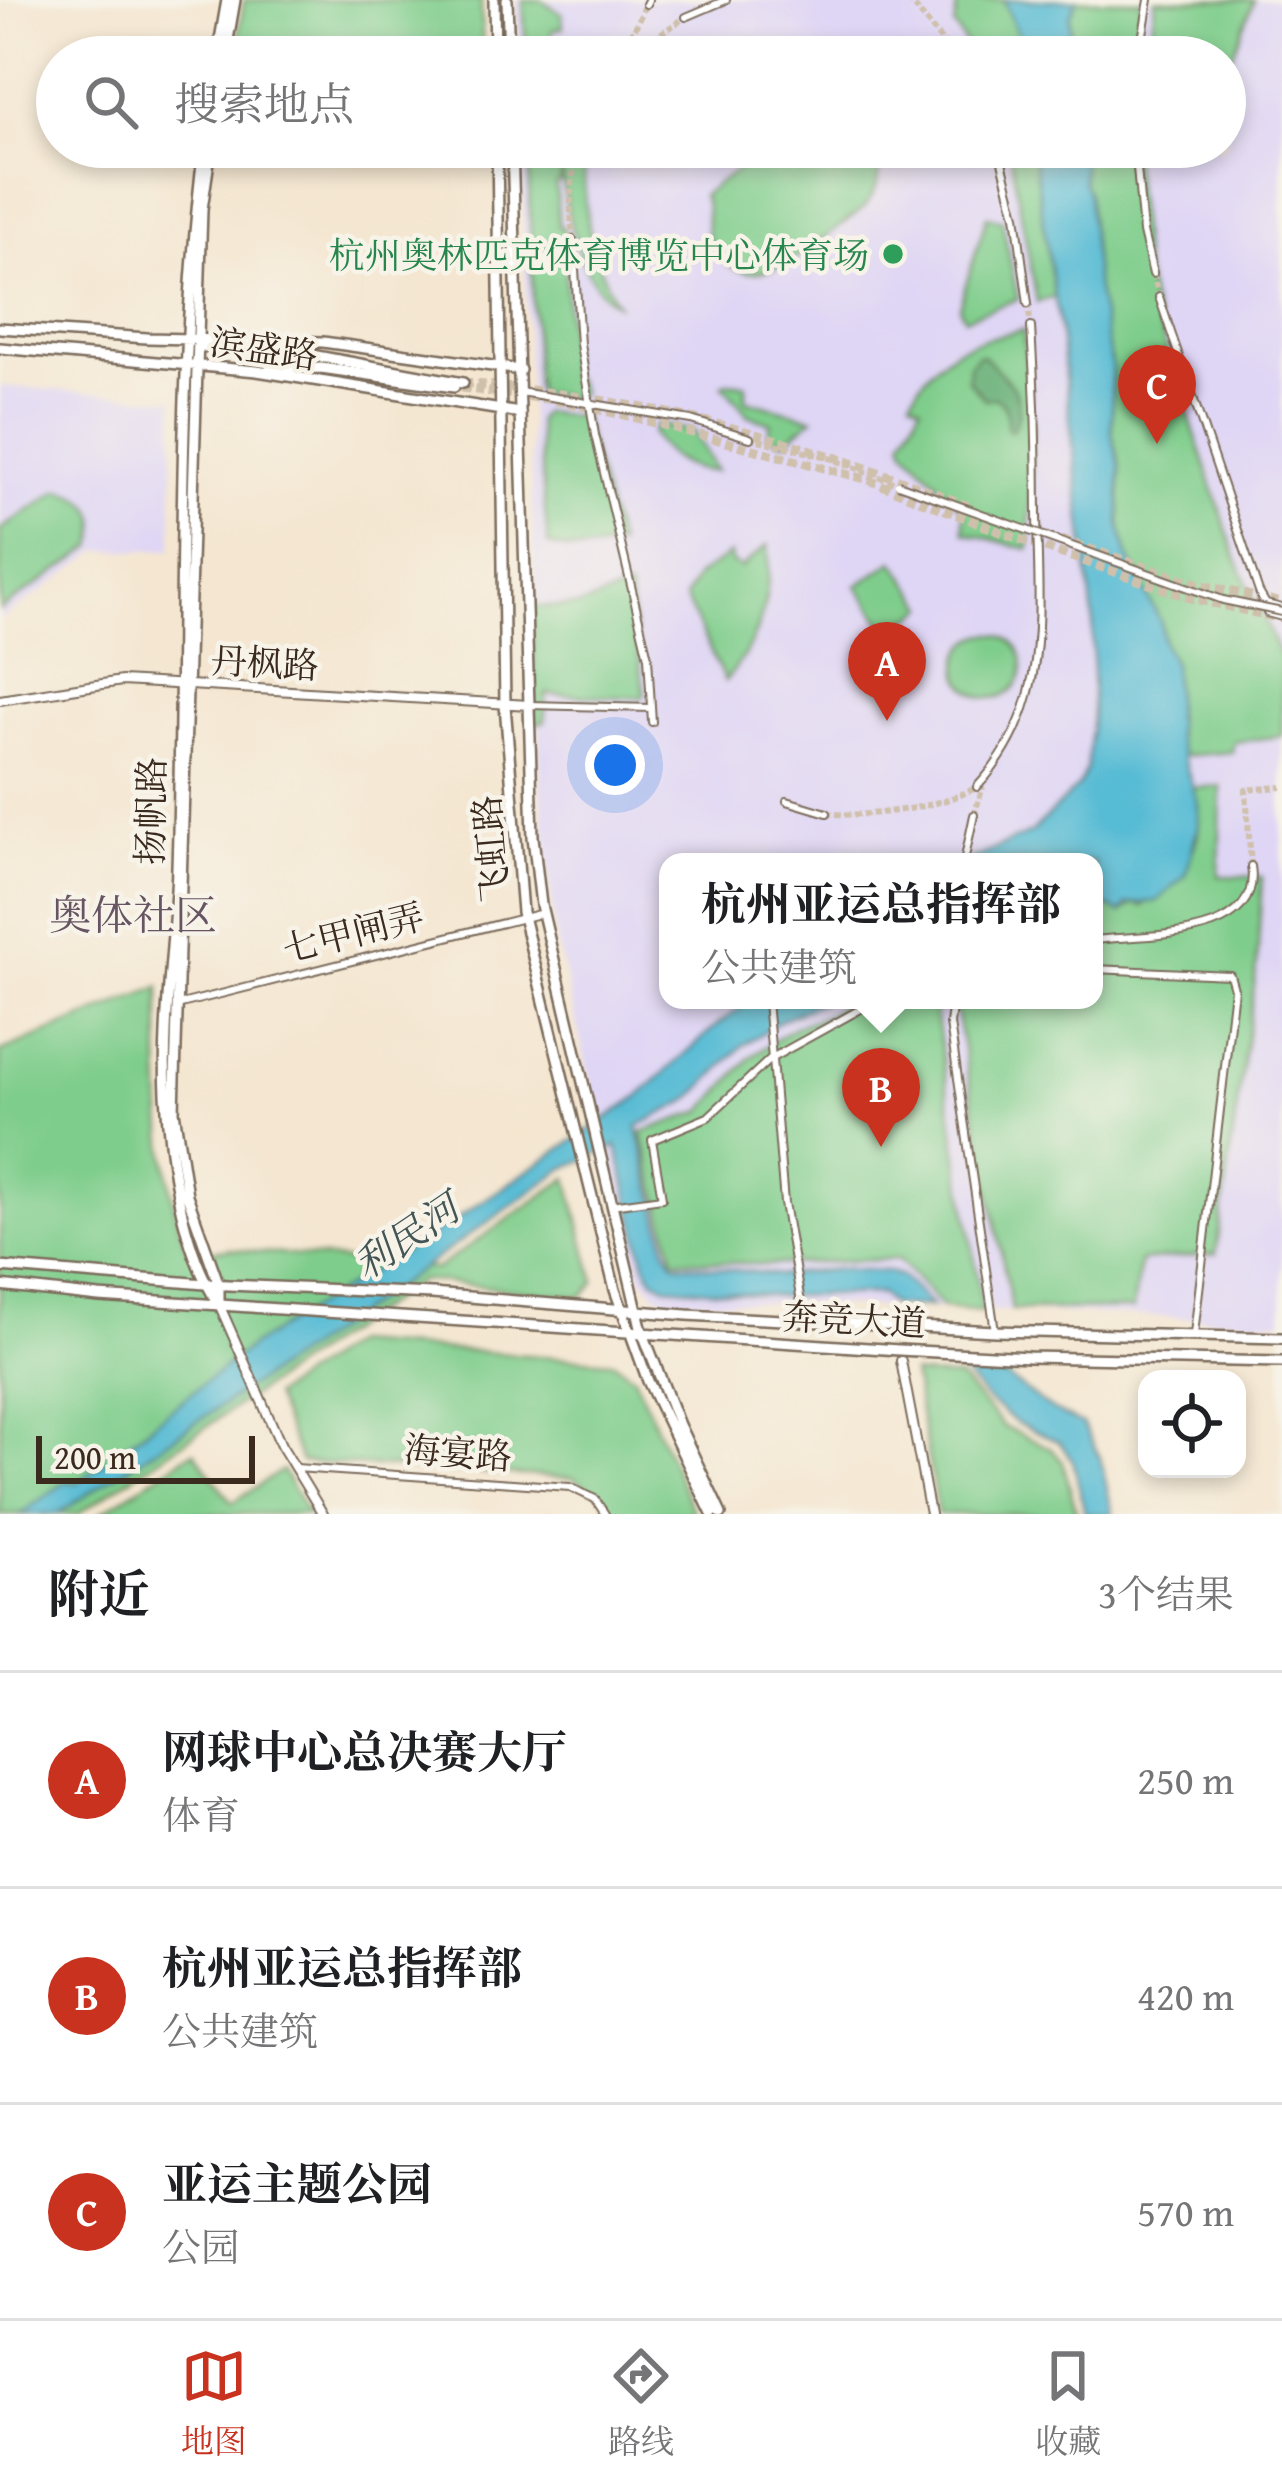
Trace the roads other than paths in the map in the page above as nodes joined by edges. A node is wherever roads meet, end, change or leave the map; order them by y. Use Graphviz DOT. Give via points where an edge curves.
graph roads {
  1 [pos="231,0"];
  2 [pos="494,0"];
  3 [pos="507,0"];
  4 [pos="726,0"];
  5 [pos="1149,0"];
  6 [pos="686,17"];
  7 [pos="225,36"];
  8 [pos="495,36"];
  9 [pos="508,36"];
  10 [pos="1143,36"];
  11 [pos="205,168"];
  12 [pos="497,168"];
  13 [pos="513,168"];
  14 [pos="1004,168"];
  15 [pos="1137,168"];
  16 [pos="573,240"];
  17 [pos="1153,274"];
  18 [pos="1159,297"];
  19 [pos="1028,304"];
  20 [pos="1031,327"];
  21 [pos="0,328"];
  22 [pos="195,341"];
  23 [pos="0,348"];
  24 [pos="185,364"];
  25 [pos="198,364"];
  26 [pos="502,366"];
  27 [pos="520,370"];
  28 [pos="257,371"];
  29 [pos="520,392"];
  30 [pos="590,403"];
  31 [pos="502,411"];
  32 [pos="520,413"];
  33 [pos="750,438"];
  34 [pos="898,484"];
  35 [pos="1282,612"];
  36 [pos="183,685"];
  37 [pos="0,700"];
  38 [pos="506,705"];
  39 [pos="529,705"];
  40 [pos="651,708"];
  41 [pos="652,722"];
  42 [pos="981,784"];
  43 [pos="787,801"];
  44 [pos="827,813"];
  45 [pos="974,815"];
  46 [pos="965,853"];
  47 [pos="1251,866"];
  48 [pos="543,913"];
  49 [pos="523,917"];
  50 [pos="1103,939"];
  51 [pos="1103,969"];
  52 [pos="177,1005"];
  53 [pos="767,1009"];
  54 [pos="861,1009"];
  55 [pos="951,1009"];
  56 [pos="770,1059"];
  57 [pos="611,1205"];
  58 [pos="0,1267"];
  59 [pos="205,1284"];
  60 [pos="219,1285"];
  61 [pos="0,1286"];
  62 [pos="219,1304"];
  63 [pos="622,1311"];
  64 [pos="637,1312"];
  65 [pos="804,1320"];
  66 [pos="636,1330"];
  67 [pos="995,1331"];
  68 [pos="1194,1334"];
  69 [pos="1282,1339"];
  70 [pos="901,1361"];
  71 [pos="1282,1362"];
  72 [pos="296,1468"];
  73 [pos="323,1514"];
  74 [pos="605,1514"];
  75 [pos="712,1514"];
  76 [pos="722,1514"];
  77 [pos="930,1514"];
  1 -- 7 [label="main road"];
  2 -- 8 [label="main road"];
  3 -- 9 [label="main road"];
  4 -- 6 [label="street"];
  5 -- 10 [label="street"];
  11 -- 22 [label="main road"];
  12 -- 26 [label="main road, 飞虹路"];
  13 -- 27 [label="main road, 飞虹路"];
  14 -- 19 [label="street"];
  15 -- 17 [label="street"];
  16 -- 30 [label="street"];
  18 -- 35 [label="street" via="1259,592"];
  20 -- 42 [label="street" via="1040,635 1013,733"];
  21 -- 22 [label="main road, 滨盛路"];
  22 -- 24 [label="main road, 扬帆路"];
  22 -- 25 [label="main road"];
  22 -- 26 [label="main road, 滨盛路" via="323,342"];
  22 -- 28 [label="main road" via="462,385 321,368"];
  23 -- 24 [label="main road, 滨盛路"];
  24 -- 25 [label="main road, 滨盛路"];
  24 -- 36 [label="main road, 扬帆路"];
  25 -- 28 [label="main road, 滨盛路"];
  25 -- 36 [label="main road"];
  26 -- 27 [label="main road, 滨盛路"];
  26 -- 31 [label="main road, 飞虹路"];
  27 -- 29 [label="main road, 飞虹路"];
  28 -- 31 [label="main road, 滨盛路"];
  29 -- 30 [label="street"];
  29 -- 32 [label="main road, 飞虹路"];
  30 -- 33 [label="street"];
  30 -- 40 [label="street" via="641,623"];
  31 -- 32 [label="main road, 滨盛路"];
  31 -- 38 [label="main road, 飞虹路"];
  32 -- 39 [label="main road, 飞虹路"];
  34 -- 35 [label="street, bridge" via="1223,600"];
  36 -- 37 [label="street, 丹枫路" via="122,681"];
  36 -- 38 [label="street, 丹枫路"];
  36 -- 52 [label="main road"];
  36 -- 59 [label="main road, 扬帆路" via="166,1093 174,1172"];
  38 -- 39 [label="street, 丹枫路"];
  38 -- 49 [label="main road, 飞虹路"];
  39 -- 40 [label="street"];
  39 -- 48 [label="main road, 飞虹路"];
  40 -- 41 [label="street"];
  43 -- 44 [label="street"];
  45 -- 46 [label="street"];
  47 -- 50 [label="street" via="1240,912 1217,925"];
  48 -- 49 [label="street, 七甲闸弄"];
  48 -- 57 [label="main road, 飞虹路"];
  49 -- 52 [label="street, 七甲闸弄"];
  49 -- 63 [label="main road, 飞虹路"];
  51 -- 68 [label="street" via="1230,975 1234,989"];
  52 -- 60 [label="main road" via="174,1111 187,1195"];
  53 -- 56 [label="street"];
  54 -- 56 [label="street"];
  55 -- 67 [label="street"];
  56 -- 57 [label="street" via="708,1118 652,1140 662,1198"];
  56 -- 65 [label="street"];
  57 -- 64 [label="main road, 飞虹路"];
  58 -- 59 [label="main road"];
  59 -- 60 [label="main road"];
  59 -- 62 [label="main road, 扬帆路"];
  60 -- 62 [label="main road"];
  60 -- 63 [label="main road, 奔竞大道"];
  61 -- 62 [label="main road"];
  62 -- 66 [label="main road, 奔竞大道"];
  62 -- 72 [label="street, 扬帆路"];
  63 -- 64 [label="main road, 奔竞大道"];
  63 -- 66 [label="main road, 飞虹路"];
  64 -- 65 [label="main road, 奔竞大道"];
  64 -- 66 [label="main road, 飞虹路"];
  65 -- 67 [label="main road, 奔竞大道"];
  66 -- 71 [label="main road, 奔竞大道" via="1029,1357"];
  66 -- 75 [label="main road, 飞虹路" via="671,1434"];
  66 -- 76 [label="main road, 飞虹路"];
  67 -- 68 [label="main road, 奔竞大道"];
  68 -- 69 [label="main road, 奔竞大道"];
  70 -- 77 [label="street"];
  72 -- 73 [label="street, 扬帆路"];
  72 -- 74 [label="street, 海宴路" via="570,1486"];
}
